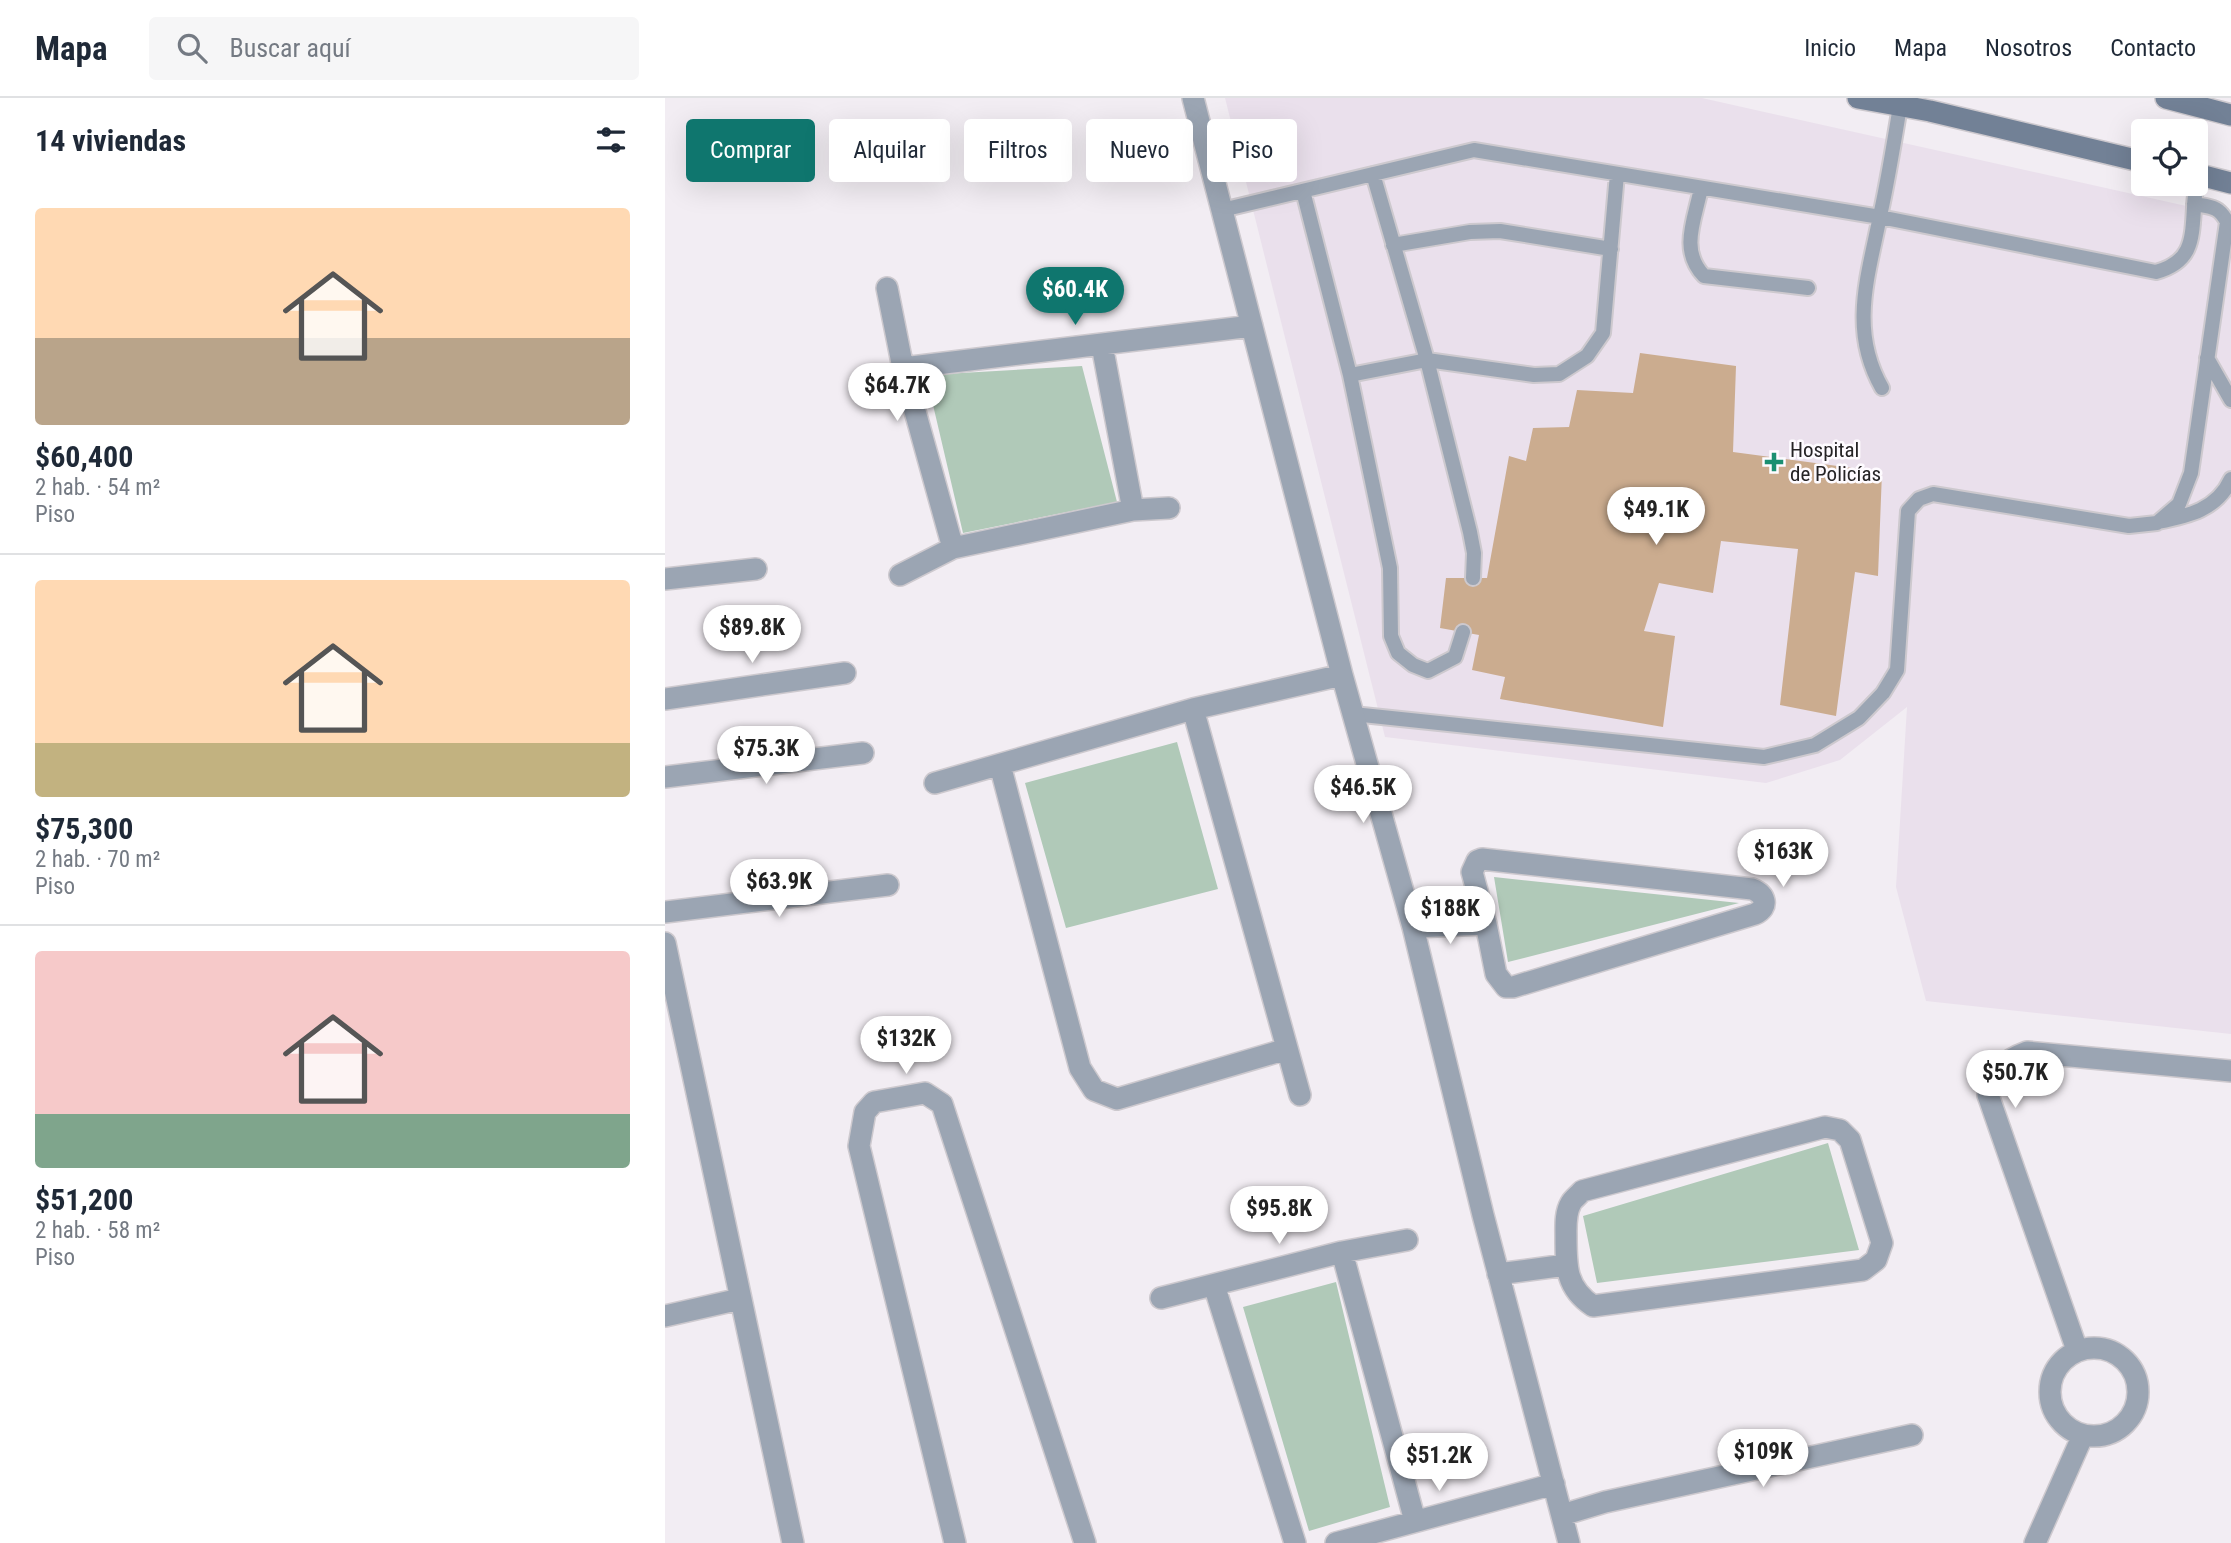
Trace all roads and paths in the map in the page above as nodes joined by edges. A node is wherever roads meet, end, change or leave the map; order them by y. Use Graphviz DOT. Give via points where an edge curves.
graph roads {
  1 [pos="1193,98"];
  2 [pos="1858,98"];
  3 [pos="2166,98"];
  4 [pos="1901,106"];
  5 [pos="2231,116"];
  6 [pos="2131,159"];
  7 [pos="1373,174"];
  8 [pos="1617,174"];
  9 [pos="2208,177"];
  10 [pos="2231,183"];
  11 [pos="1701,188"];
  12 [pos="1303,191"];
  13 [pos="2195,196"];
  14 [pos="2194,204"];
  15 [pos="1222,210"];
  16 [pos="1880,217"];
  17 [pos="1393,245"];
  18 [pos="1611,248"];
  19 [pos="887,288"];
  20 [pos="1808,288"];
  21 [pos="1252,327"];
  22 [pos="1102,345"];
  23 [pos="2207,358"];
  24 [pos="1427,360"];
  25 [pos="903,368"];
  26 [pos="1350,375"];
  27 [pos="1882,388"];
  28 [pos="2231,400"];
  29 [pos="2231,479"];
  30 [pos="1169,508"];
  31 [pos="1133,510"];
  32 [pos="2157,523"];
  33 [pos="953,548"];
  34 [pos="756,569"];
  35 [pos="900,575"];
  36 [pos="1473,578"];
  37 [pos="665,579"];
  38 [pos="1463,632"];
  39 [pos="845,673"];
  40 [pos="1342,675"];
  41 [pos="665,699"];
  42 [pos="1193,709"];
  43 [pos="1353,714"];
  44 [pos="863,753"];
  45 [pos="1000,765"];
  46 [pos="665,777"];
  47 [pos="935,783"];
  48 [pos="888,885"];
  49 [pos="665,912"];
  50 [pos="1486,923"];
  51 [pos="1413,927"];
  52 [pos="665,943"];
  53 [pos="1287,1049"];
  54 [pos="2231,1071"];
  55 [pos="1300,1095"];
  56 [pos="1407,1240"];
  57 [pos="1342,1252"];
  58 [pos="1566,1265"];
  59 [pos="1498,1274"];
  60 [pos="1214,1285"];
  61 [pos="1161,1298"];
  62 [pos="740,1299"];
  63 [pos="665,1315"];
  64 [pos="2077,1350"];
  65 [pos="1912,1435"];
  66 [pos="2083,1435"];
  67 [pos="1554,1484"];
  68 [pos="1562,1515"];
  69 [pos="1415,1521"];
  70 [pos="793,1543"];
  71 [pos="955,1543"];
  72 [pos="1085,1543"];
  73 [pos="1295,1543"];
  74 [pos="1336,1543"];
  75 [pos="1569,1543"];
  76 [pos="2035,1543"];
  1 -- 15 [label="street"];
  2 -- 4 [label="main road"];
  3 -- 5 [label="main road"];
  4 -- 6 [label="main road"];
  4 -- 16 [label="lane"];
  7 -- 8 [label="lane" via="1474,150"];
  7 -- 12 [label="lane"];
  7 -- 17 [label="lane"];
  8 -- 11 [label="lane"];
  8 -- 18 [label="lane"];
  9 -- 10 [label="main road"];
  11 -- 16 [label="lane"];
  11 -- 20 [label="lane" via="1688,248 1704,276"];
  12 -- 15 [label="lane"];
  12 -- 26 [label="lane"];
  13 -- 14 [label="lane"];
  14 -- 16 [label="lane" via="2193,236 2185,256 2156,272"];
  14 -- 23 [label="lane" via="2223,212 2227,222"];
  15 -- 21 [label="street"];
  16 -- 27 [label="lane" via="1862,323 1866,352"];
  17 -- 18 [label="lane" via="1500,231"];
  17 -- 24 [label="lane"];
  18 -- 24 [label="lane" via="1603,333 1587,356 1559,374 1534,375"];
  19 -- 25 [label="street"];
  21 -- 22 [label="street"];
  21 -- 40 [label="street"];
  22 -- 25 [label="street"];
  22 -- 31 [label="street"];
  23 -- 28 [label="lane"];
  23 -- 32 [label="lane" via="2190,473 2179,504"];
  24 -- 26 [label="lane"];
  24 -- 36 [label="lane" via="1470,532"];
  25 -- 33 [label="street"];
  26 -- 38 [label="lane" via="1389,568 1391,636 1398,653 1428,671 1455,657"];
  29 -- 32 [label="lane" via="2212,504 2192,516"];
  30 -- 31 [label="street"];
  31 -- 33 [label="street"];
  32 -- 43 [label="lane" via="2129,526 1933,494 1919,499 1908,511 1897,670 1859,718 1815,745 1764,757"];
  33 -- 35 [label="street"];
  34 -- 37 [label="street"];
  39 -- 41 [label="street"];
  40 -- 42 [label="street"];
  40 -- 43 [label="street"];
  42 -- 45 [label="street"];
  42 -- 53 [label="street"];
  43 -- 51 [label="street"];
  44 -- 46 [label="street"];
  45 -- 47 [label="street"];
  45 -- 53 [label="street" via="1080,1068 1094,1090 1117,1099"];
  48 -- 49 [label="street"];
  50 -- 50 [label="street" via="1496,974 1506,987 1513,987 1755,914 1765,904 1752,889 1482,859 1472,872"];
  50 -- 51 [label="street"];
  51 -- 59 [label="street"];
  52 -- 62 [label="street"];
  53 -- 55 [label="street"];
  54 -- 64 [label="street" via="2027,1052 2010,1058 1994,1076 1988,1095"];
  56 -- 57 [label="street"];
  57 -- 60 [label="street"];
  57 -- 69 [label="street"];
  58 -- 58 [label="street" via="1572,1285 1593,1307 1863,1270 1876,1260 1882,1243 1850,1140 1840,1130 1825,1127 1583,1191 1571,1203 1566,1218"];
  58 -- 59 [label="street"];
  59 -- 67 [label="street"];
  60 -- 61 [label="street"];
  60 -- 73 [label="street"];
  62 -- 63 [label="street"];
  62 -- 70 [label="street"];
  64 -- 66 [label="street" via="2056,1368 2050,1395 2060,1421"];
  64 -- 66 [label="street" via="2092,1347 2121,1355 2138,1380 2139,1396 2131,1417 2114,1432"];
  65 -- 68 [label="street"];
  66 -- 76 [label="street"];
  67 -- 68 [label="street"];
  67 -- 69 [label="street"];
  68 -- 75 [label="street"];
  69 -- 74 [label="street"];
  71 -- 72 [label="street" via="859,1146 865,1112 874,1102 925,1093 941,1104"];
}
